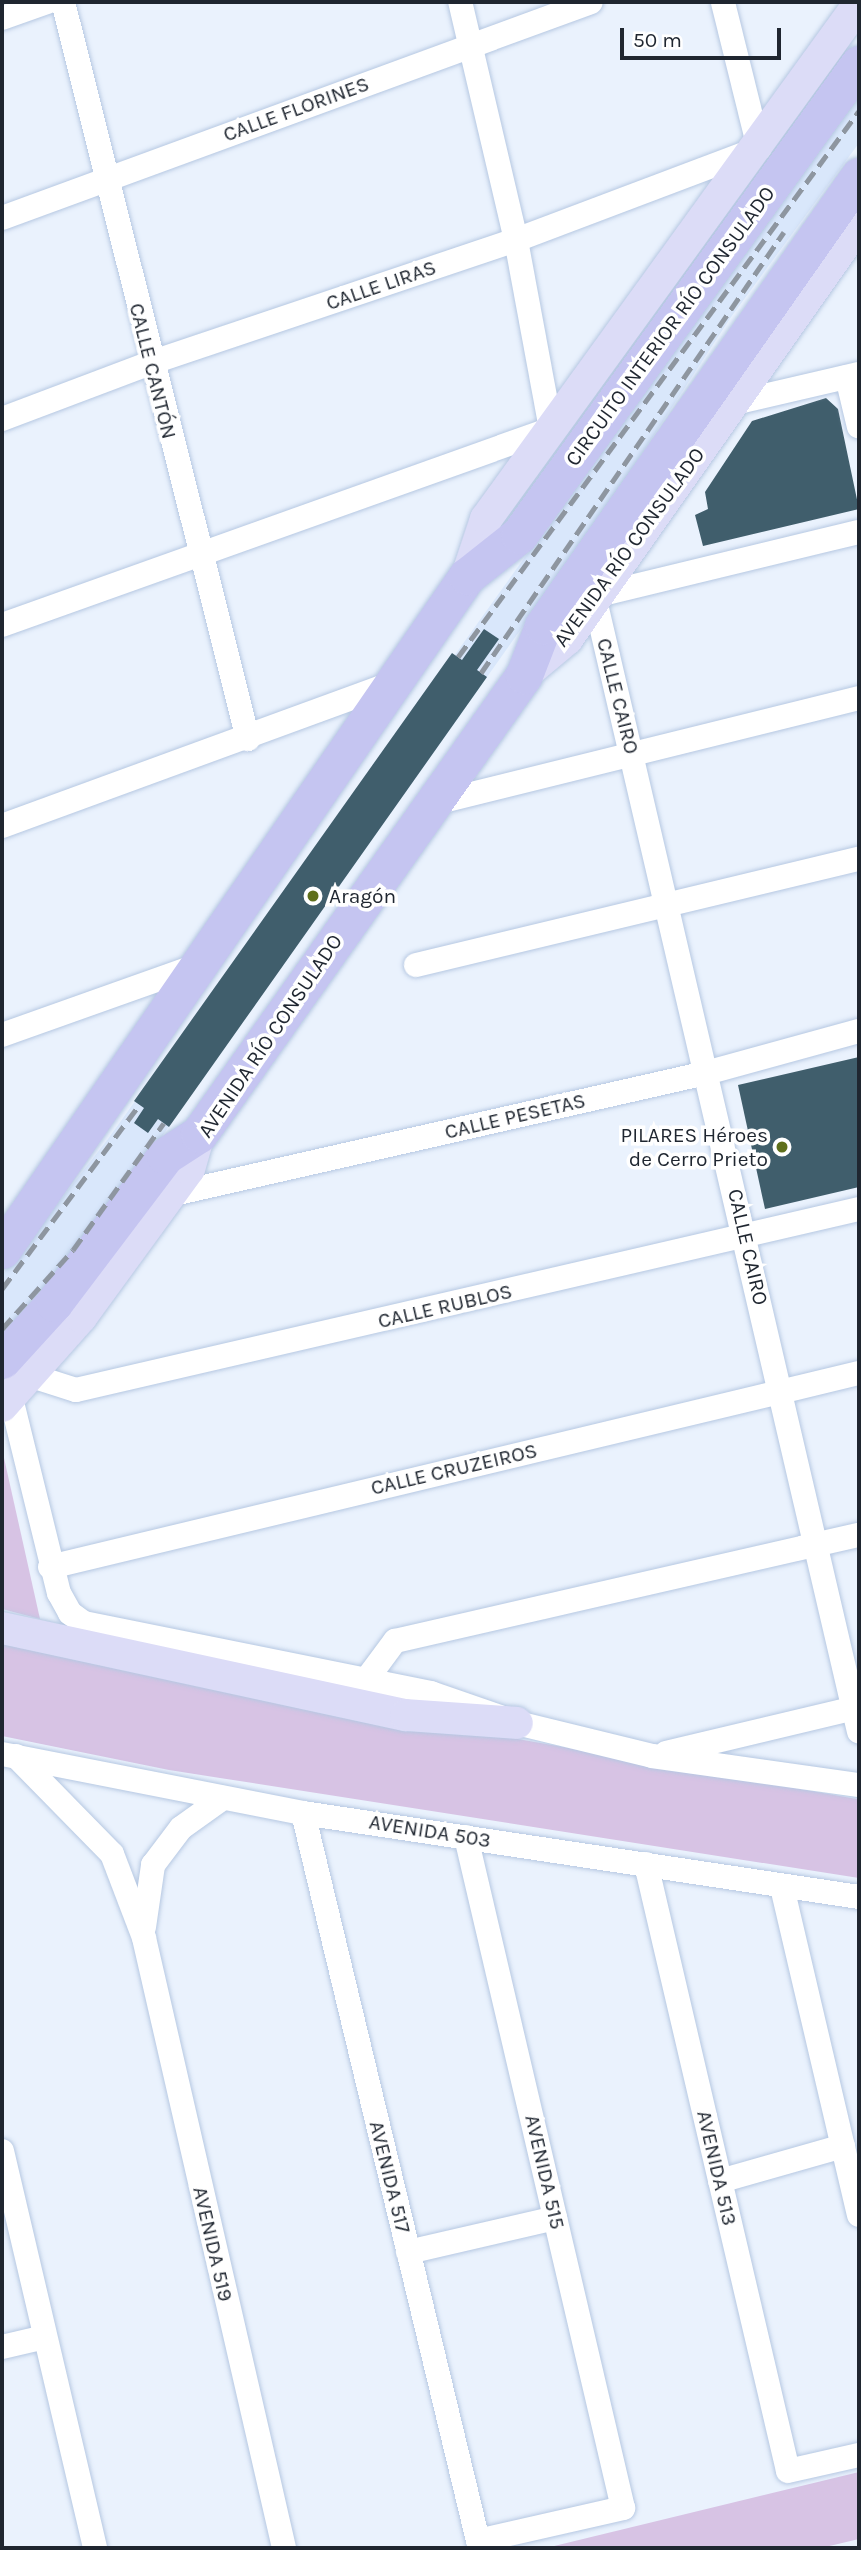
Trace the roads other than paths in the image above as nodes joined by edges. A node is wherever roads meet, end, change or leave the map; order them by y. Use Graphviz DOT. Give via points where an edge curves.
graph roads {
  1 [pos="47,2"];
  2 [pos="63,2"];
  3 [pos="460,2"];
  4 [pos="591,2"];
  5 [pos="723,2"];
  6 [pos="859,4"];
  7 [pos="2,18"];
  8 [pos="470,44"];
  9 [pos="859,64"];
  10 [pos="759,148"];
  11 [pos="859,176"];
  12 [pos="105,179"];
  13 [pos="2,218"];
  14 [pos="857,230"];
  15 [pos="516,240"];
  16 [pos="150,363"];
  17 [pos="853,376"];
  18 [pos="734,403"];
  19 [pos="2,419"];
  20 [pos="859,427"];
  21 [pos="551,429"];
  22 [pos="859,532"];
  23 [pos="200,551"];
  24 [pos="467,576"];
  25 [pos="596,597"];
  26 [pos="2,625"];
  27 [pos="524,675"];
  28 [pos="393,682"];
  29 [pos="859,698"];
  30 [pos="248,739"];
  31 [pos="632,750"];
  32 [pos="431,804"];
  33 [pos="2,826"];
  34 [pos="859,859"];
  35 [pos="668,904"];
  36 [pos="205,962"];
  37 [pos="416,965"];
  38 [pos="859,1031"];
  39 [pos="2,1035"];
  40 [pos="706,1073"];
  41 [pos="199,1134"];
  42 [pos="58,1171"];
  43 [pos="169,1195"];
  44 [pos="859,1209"];
  45 [pos="2,1216"];
  46 [pos="746,1237"];
  47 [pos="2,1250"];
  48 [pos="859,1373"];
  49 [pos="12,1385"];
  50 [pos="782,1392"];
  51 [pos="859,1535"];
  52 [pos="818,1545"];
  53 [pos="50,1567"];
  54 [pos="2,1628"];
  55 [pos="366,1680"];
  56 [pos="858,1716"];
  57 [pos="517,1723"];
  58 [pos="9,1755"];
  59 [pos="652,1756"];
  60 [pos="859,1785"];
  61 [pos="223,1798"];
  62 [pos="303,1812"];
  63 [pos="466,1837"];
  64 [pos="646,1864"];
  65 [pos="782,1886"];
  66 [pos="859,1897"];
  67 [pos="144,1938"];
  68 [pos="843,2146"];
  69 [pos="2,2151"];
  70 [pos="720,2181"];
  71 [pos="859,2215"];
  72 [pos="555,2218"];
  73 [pos="408,2252"];
  74 [pos="46,2337"];
  75 [pos="2,2347"];
  76 [pos="859,2455"];
  77 [pos="478,2541"];
  78 [pos="95,2548"];
  79 [pos="284,2548"];
  1 -- 7 [label="street"];
  2 -- 12 [label="street, CALLE CANTÓN"];
  3 -- 8 [label="street"];
  4 -- 8 [label="street, CALLE FLORINES"];
  5 -- 10 [label="street"];
  6 -- 10 [label="main road"];
  8 -- 12 [label="street, CALLE FLORINES"];
  8 -- 15 [label="street"];
  9 -- 24 [label="highway, CIRCUITO INTERIOR RÍO CONSULADO" via="519,535"];
  10 -- 15 [label="street, CALLE LIRAS"];
  10 -- 21 [label="main road"];
  11 -- 27 [label="highway" via="543,626"];
  12 -- 13 [label="street, CALLE FLORINES"];
  12 -- 16 [label="street, CALLE CANTÓN"];
  14 -- 18 [label="main road, AVENIDA RÍO CONSULADO"];
  15 -- 16 [label="street, CALLE LIRAS"];
  15 -- 21 [label="street"];
  16 -- 19 [label="street, CALLE LIRAS"];
  16 -- 23 [label="street, CALLE CANTÓN"];
  17 -- 18 [label="street"];
  17 -- 20 [label="street"];
  18 -- 25 [label="main road, AVENIDA RÍO CONSULADO"];
  21 -- 23 [label="street"];
  21 -- 24 [label="main road" via="486,519"];
  22 -- 25 [label="street"];
  23 -- 26 [label="street"];
  23 -- 30 [label="street, CALLE CANTÓN"];
  24 -- 28 [label="highway"];
  25 -- 27 [label="main road, AVENIDA RÍO CONSULADO" via="567,639"];
  25 -- 31 [label="street, CALLE CAIRO"];
  27 -- 32 [label="highway, AVENIDA RÍO CONSULADO"];
  28 -- 30 [label="street"];
  28 -- 36 [label="highway"];
  29 -- 31 [label="street"];
  30 -- 33 [label="street"];
  31 -- 32 [label="street"];
  31 -- 35 [label="street, CALLE CAIRO"];
  32 -- 41 [label="highway, AVENIDA RÍO CONSULADO"];
  34 -- 35 [label="street"];
  35 -- 37 [label="street"];
  35 -- 40 [label="street, CALLE CAIRO"];
  36 -- 39 [label="street"];
  36 -- 42 [label="highway"];
  38 -- 40 [label="street, CALLE PESETAS"];
  40 -- 43 [label="street, CALLE PESETAS"];
  40 -- 46 [label="street, CALLE CAIRO"];
  41 -- 43 [label="main road, AVENIDA RÍO CONSULADO" via="189,1169"];
  41 -- 49 [label="highway" via="165,1156 54,1303"];
  42 -- 45 [label="main road"];
  42 -- 47 [label="highway"];
  43 -- 49 [label="main road, AVENIDA RÍO CONSULADO"];
  44 -- 46 [label="street, CALLE RUBLOS"];
  46 -- 49 [label="street, CALLE RUBLOS" via="76,1390"];
  46 -- 50 [label="street, CALLE CAIRO"];
  48 -- 50 [label="street, CALLE CRUZEIROS"];
  49 -- 53 [label="street"];
  50 -- 52 [label="street, CALLE CAIRO"];
  50 -- 53 [label="street, CALLE CRUZEIROS"];
  51 -- 52 [label="street"];
  52 -- 55 [label="street" via="395,1641"];
  52 -- 56 [label="street, CALLE CAIRO"];
  53 -- 55 [label="street" via="70,1613 85,1623"];
  54 -- 57 [label="main road" via="406,1715"];
  55 -- 57 [label="street" via="431,1693"];
  56 -- 59 [label="street"];
  57 -- 59 [label="street"];
  58 -- 61 [label="street, AVENIDA 503"];
  58 -- 67 [label="street, AVENIDA 519" via="111,1854"];
  59 -- 60 [label="street"];
  61 -- 62 [label="street, AVENIDA 503"];
  61 -- 67 [label="street, AVENIDA 519" via="181,1828 153,1865 146,1886"];
  62 -- 63 [label="street, AVENIDA 503"];
  62 -- 73 [label="street, AVENIDA 517"];
  63 -- 64 [label="street, AVENIDA 503"];
  63 -- 72 [label="street, AVENIDA 515"];
  64 -- 65 [label="street, AVENIDA 503"];
  64 -- 70 [label="street, AVENIDA 513"];
  65 -- 66 [label="street, AVENIDA 503"];
  65 -- 68 [label="street"];
  67 -- 79 [label="street, AVENIDA 519"];
  68 -- 70 [label="street"];
  68 -- 71 [label="street"];
  69 -- 74 [label="street"];
  70 -- 76 [label="street, AVENIDA 513" via="788,2471"];
  72 -- 73 [label="street"];
  72 -- 77 [label="street, AVENIDA 515" via="623,2508"];
  73 -- 77 [label="street, AVENIDA 517"];
  74 -- 75 [label="street"];
  74 -- 78 [label="street"];
}
